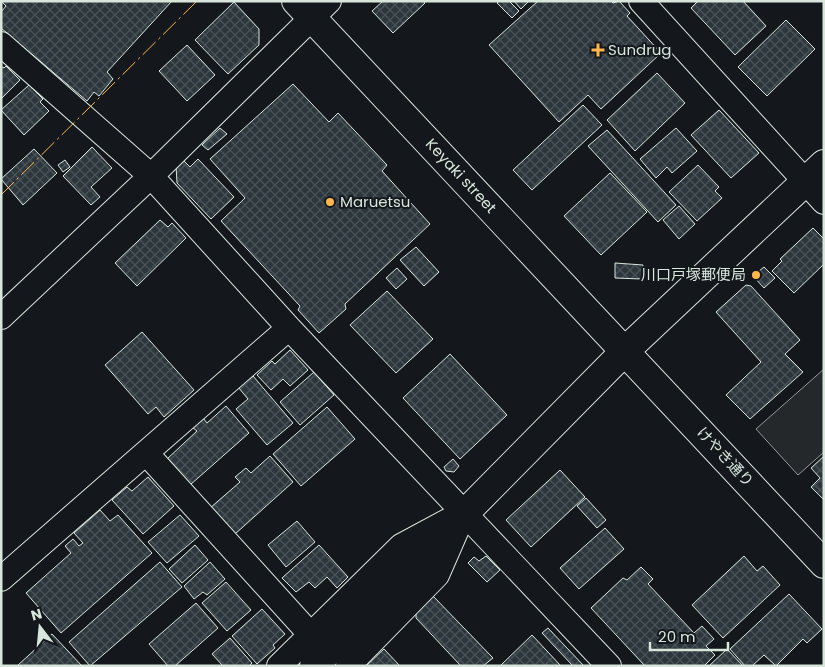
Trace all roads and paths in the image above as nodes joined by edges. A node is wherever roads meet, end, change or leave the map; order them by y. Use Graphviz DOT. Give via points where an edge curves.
graph roads {
  1 [pos="645,3"];
  2 [pos="313,7"];
  3 [pos="1,44"];
  4 [pos="814,173"];
  5 [pos="151,176"];
  6 [pos="824,202"];
  7 [pos="1,317"];
  8 [pos="290,328"];
  9 [pos="626,350"];
  10 [pos="147,454"];
  11 [pos="465,512"];
  12 [pos="824,564"];
  13 [pos="1,579"];
  14 [pos="310,634"];
  15 [pos="278,666"];
  16 [pos="314,666"];
  17 [pos="348,666"];
  18 [pos="609,666"];
  1 -- 4 [label="street"];
  2 -- 5 [label="street"];
  2 -- 9 [label="street, Keyaki street"];
  3 -- 5 [label="street"];
  4 -- 6 [label="street"];
  4 -- 9 [label="street"];
  5 -- 7 [label="street"];
  5 -- 8 [label="street"];
  8 -- 10 [label="street"];
  8 -- 11 [label="street"];
  9 -- 11 [label="street"];
  9 -- 12 [label="street, けやき通り"];
  10 -- 13 [label="street"];
  10 -- 14 [label="street"];
  11 -- 14 [label="street" via="401,546"];
  11 -- 16 [label="street"];
  11 -- 17 [label="street" via="437,575"];
  11 -- 18 [label="street"];
  14 -- 15 [label="street"];
}
